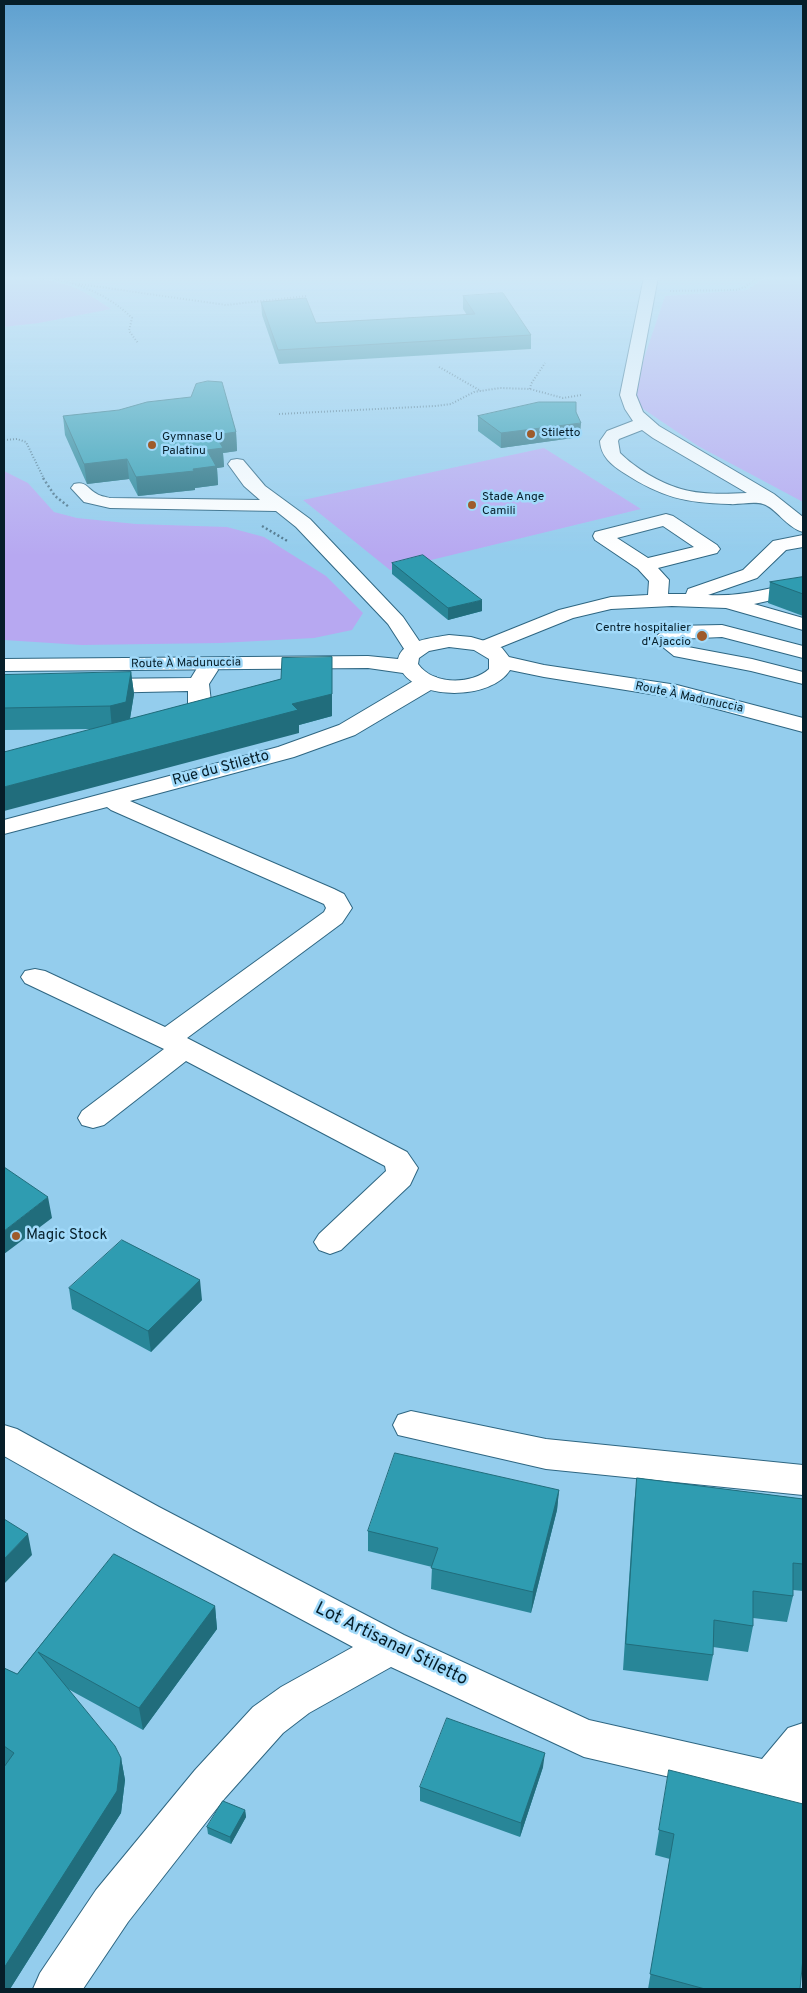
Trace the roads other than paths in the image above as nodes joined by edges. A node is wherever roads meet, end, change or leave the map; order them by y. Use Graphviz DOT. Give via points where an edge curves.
graph roads {
  1 [pos="633,370"];
  2 [pos="644,424"];
  3 [pos="237,464"];
  4 [pos="80,488"];
  5 [pos="768,498"];
  6 [pos="282,506"];
  7 [pos="803,526"];
  8 [pos="803,541"];
  9 [pos="645,565"];
  10 [pos="803,587"];
  11 [pos="665,600"];
  12 [pos="726,602"];
  13 [pos="396,621"];
  14 [pos="803,624"];
  15 [pos="436,642"];
  16 [pos="484,647"];
  17 [pos="803,652"];
  18 [pos="410,657"];
  19 [pos="212,663"];
  20 [pos="4,666"];
  21 [pos="499,667"];
  22 [pos="803,678"];
  23 [pos="428,682"];
  24 [pos="198,684"];
  25 [pos="70,686"];
  26 [pos="803,725"];
  27 [pos="153,727"];
  28 [pos="112,798"];
  29 [pos="4,827"];
  30 [pos="35,977"];
  31 [pos="175,1044"];
  32 [pos="93,1118"];
  33 [pos="330,1242"];
  34 [pos="411,1425"];
  35 [pos="4,1439"];
  36 [pos="803,1480"];
  37 [pos="390,1647"];
  38 [pos="803,1742"];
  39 [pos="787,1784"];
  40 [pos="56,1989"];
  1 -- 2 [label="street" via="628,395 634,412"];
  2 -- 5 [label="street"];
  2 -- 5 [label="street" via="613,435 609,441 615,459 634,471 666,489 683,494"];
  3 -- 6 [label="street" via="253,488"];
  4 -- 6 [label="street" via="90,498 110,503"];
  5 -- 7 [label="street"];
  6 -- 13 [label="street" via="303,523"];
  8 -- 11 [label="street" via="780,545 765,561 667,588"];
  9 -- 11 [label="street" via="659,580"];
  10 -- 12 [label="street"];
  11 -- 12 [label="street"];
  11 -- 16 [label="street" via="611,603 566,614"];
  12 -- 14 [label="street"];
  13 -- 15 [label="street"];
  13 -- 18 [label="street"];
  15 -- 16 [label="street" via="461,642"];
  15 -- 18 [label="street"];
  16 -- 21 [label="street" via="492,650"];
  17 -- 22 [label="street" via="722,631 673,632 663,638 681,652"];
  18 -- 19 [label="street, Route À Madunuccia" via="368,662"];
  18 -- 23 [label="street" via="418,678"];
  19 -- 20 [label="street, Route À Madunuccia"];
  19 -- 24 [label="street"];
  21 -- 23 [label="street, Route À Madunuccia" via="480,682 458,686"];
  21 -- 26 [label="street, Route À Madunuccia" via="677,692"];
  23 -- 28 [label="street, Rue du Stiletto" via="347,730 286,752"];
  24 -- 25 [label="street"];
  24 -- 27 [label="street" via="199,712 189,718"];
  28 -- 29 [label="street, Rue du Stiletto"];
  28 -- 31 [label="street" via="119,806 325,894 335,899 339,908 333,917"];
  30 -- 31 [label="street"];
  31 -- 32 [label="street"];
  31 -- 33 [label="street" via="396,1159 403,1168 399,1177"];
  34 -- 36 [label="street" via="546,1454"];
  35 -- 37 [label="street, Lot Artisanal Stiletto"];
  37 -- 39 [label="street, Lot Artisanal Stiletto" via="584,1738"];
  37 -- 40 [label="street" via="295,1700 268,1720 210,1784 112,1906"];
  38 -- 39 [label="street"];
}
